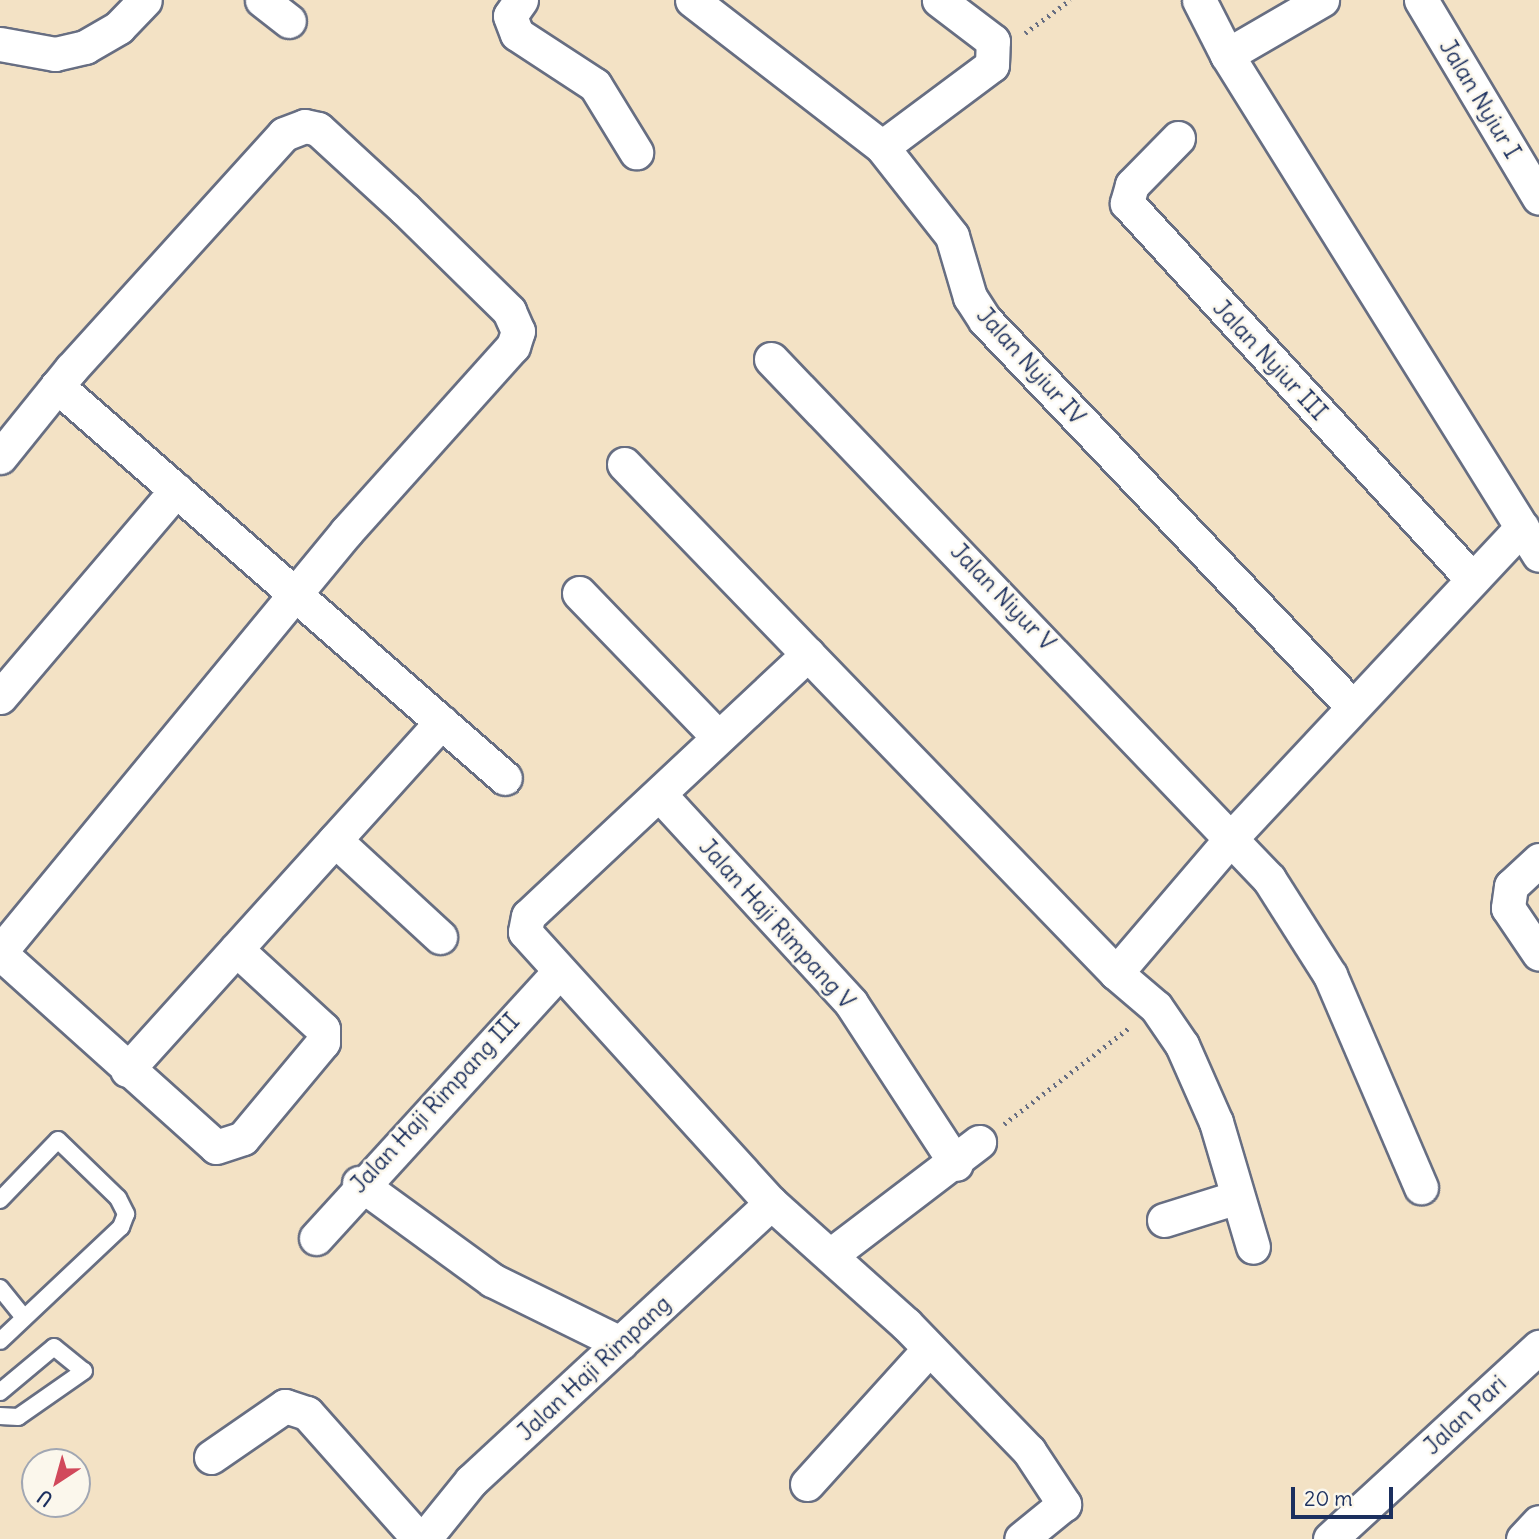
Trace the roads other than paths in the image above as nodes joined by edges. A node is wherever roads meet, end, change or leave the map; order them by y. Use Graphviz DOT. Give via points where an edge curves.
graph roads {
  1 [pos="145,0"];
  2 [pos="262,0"];
  3 [pos="521,0"];
  4 [pos="692,0"];
  5 [pos="939,0"];
  6 [pos="1199,0"];
  7 [pos="1322,0"];
  8 [pos="1421,0"];
  9 [pos="289,21"];
  10 [pos="0,44"];
  11 [pos="1227,55"];
  12 [pos="1178,138"];
  13 [pos="882,147"];
  14 [pos="636,152"];
  15 [pos="1539,198"];
  16 [pos="771,359"];
  17 [pos="57,387"];
  18 [pos="0,457"];
  19 [pos="624,464"];
  20 [pos="176,490"];
  21 [pos="1522,527"];
  22 [pos="1539,555"];
  23 [pos="1472,579"];
  24 [pos="579,593"];
  25 [pos="294,596"];
  26 [pos="808,654"];
  27 [pos="0,697"];
  28 [pos="1352,706"];
  29 [pos="441,722"];
  30 [pos="717,736"];
  31 [pos="505,778"];
  32 [pos="660,794"];
  33 [pos="1233,836"];
  34 [pos="335,840"];
  35 [pos="1539,860"];
  36 [pos="440,937"];
  37 [pos="236,949"];
  38 [pos="0,953"];
  39 [pos="1539,954"];
  40 [pos="559,972"];
  41 [pos="1116,973"];
  42 [pos="127,1070"];
  43 [pos="359,1183"];
  44 [pos="1421,1187"];
  45 [pos="1238,1197"];
  46 [pos="0,1200"];
  47 [pos="771,1203"];
  48 [pos="1164,1220"];
  49 [pos="316,1238"];
  50 [pos="1253,1247"];
  51 [pos="832,1255"];
  52 [pos="0,1288"];
  53 [pos="24,1318"];
  54 [pos="0,1341"];
  55 [pos="620,1343"];
  56 [pos="1539,1347"];
  57 [pos="928,1350"];
  58 [pos="0,1392"];
  59 [pos="0,1416"];
  60 [pos="211,1457"];
  61 [pos="807,1485"];
  62 [pos="419,1539"];
  63 [pos="424,1539"];
  64 [pos="1021,1539"];
  65 [pos="1330,1539"];
  1 -- 10 [label="street" via="119,27 85,47 55,54"];
  2 -- 9 [label="street"];
  3 -- 14 [label="street" via="510,16 517,34 595,85"];
  4 -- 13 [label="street, Jalan Nyiur IV"];
  5 -- 13 [label="street" via="993,41 992,65"];
  6 -- 11 [label="street"];
  7 -- 11 [label="street"];
  8 -- 15 [label="street, Jalan Nyiur I"];
  11 -- 21 [label="street"];
  12 -- 23 [label="street, Jalan Nyiur III" via="1132,185 1127,204"];
  13 -- 28 [label="street, Jalan Nyiur IV" via="952,236 970,297 985,320"];
  16 -- 33 [label="street, Jalan Niyur V"];
  17 -- 18 [label="street"];
  17 -- 20 [label="street"];
  17 -- 25 [label="street" via="284,134 318,129 509,311 518,331 513,346"];
  19 -- 26 [label="street"];
  20 -- 25 [label="street"];
  20 -- 27 [label="street"];
  21 -- 22 [label="street"];
  21 -- 23 [label="street"];
  23 -- 28 [label="street"];
  24 -- 30 [label="street"];
  25 -- 29 [label="street"];
  25 -- 38 [label="street"];
  26 -- 30 [label="street"];
  26 -- 41 [label="street"];
  28 -- 33 [label="street"];
  29 -- 31 [label="street"];
  29 -- 34 [label="street"];
  30 -- 32 [label="street"];
  32 -- 40 [label="street" via="528,916 525,932"];
  32 -- 51 [label="street, Jalan Haji Rimpang V" via="851,1003 968,1153"];
  33 -- 41 [label="street"];
  33 -- 44 [label="street, Jalan Niyur V" via="1330,975"];
  34 -- 36 [label="street"];
  34 -- 37 [label="street"];
  35 -- 39 [label="street" via="1511,886 1508,908"];
  37 -- 42 [label="street"];
  37 -- 42 [label="street" via="323,1029 314,1056 243,1138 216,1147"];
  38 -- 42 [label="street"];
  40 -- 43 [label="street, Jalan Haji Rimpang III"];
  40 -- 47 [label="street"];
  41 -- 45 [label="street" via="1156,1007 1182,1045"];
  43 -- 49 [label="street, Jalan Haji Rimpang III"];
  43 -- 55 [label="street" via="492,1280"];
  45 -- 48 [label="street"];
  45 -- 50 [label="street"];
  46 -- 53 [label="lane" via="58,1140 118,1198 126,1214 121,1227"];
  47 -- 51 [label="street"];
  47 -- 55 [label="street, Jalan Haji Rimpang"];
  51 -- 57 [label="street"];
  52 -- 53 [label="lane"];
  53 -- 54 [label="lane"];
  55 -- 63 [label="street, Jalan Haji Rimpang" via="471,1480"];
  56 -- 65 [label="street, Jalan Pari"];
  57 -- 61 [label="street"];
  57 -- 64 [label="street" via="1029,1451 1064,1504"];
  58 -- 59 [label="lane" via="54,1347 83,1368 83,1375 18,1417"];
  60 -- 62 [label="street" via="285,1406 307,1413"];
}
